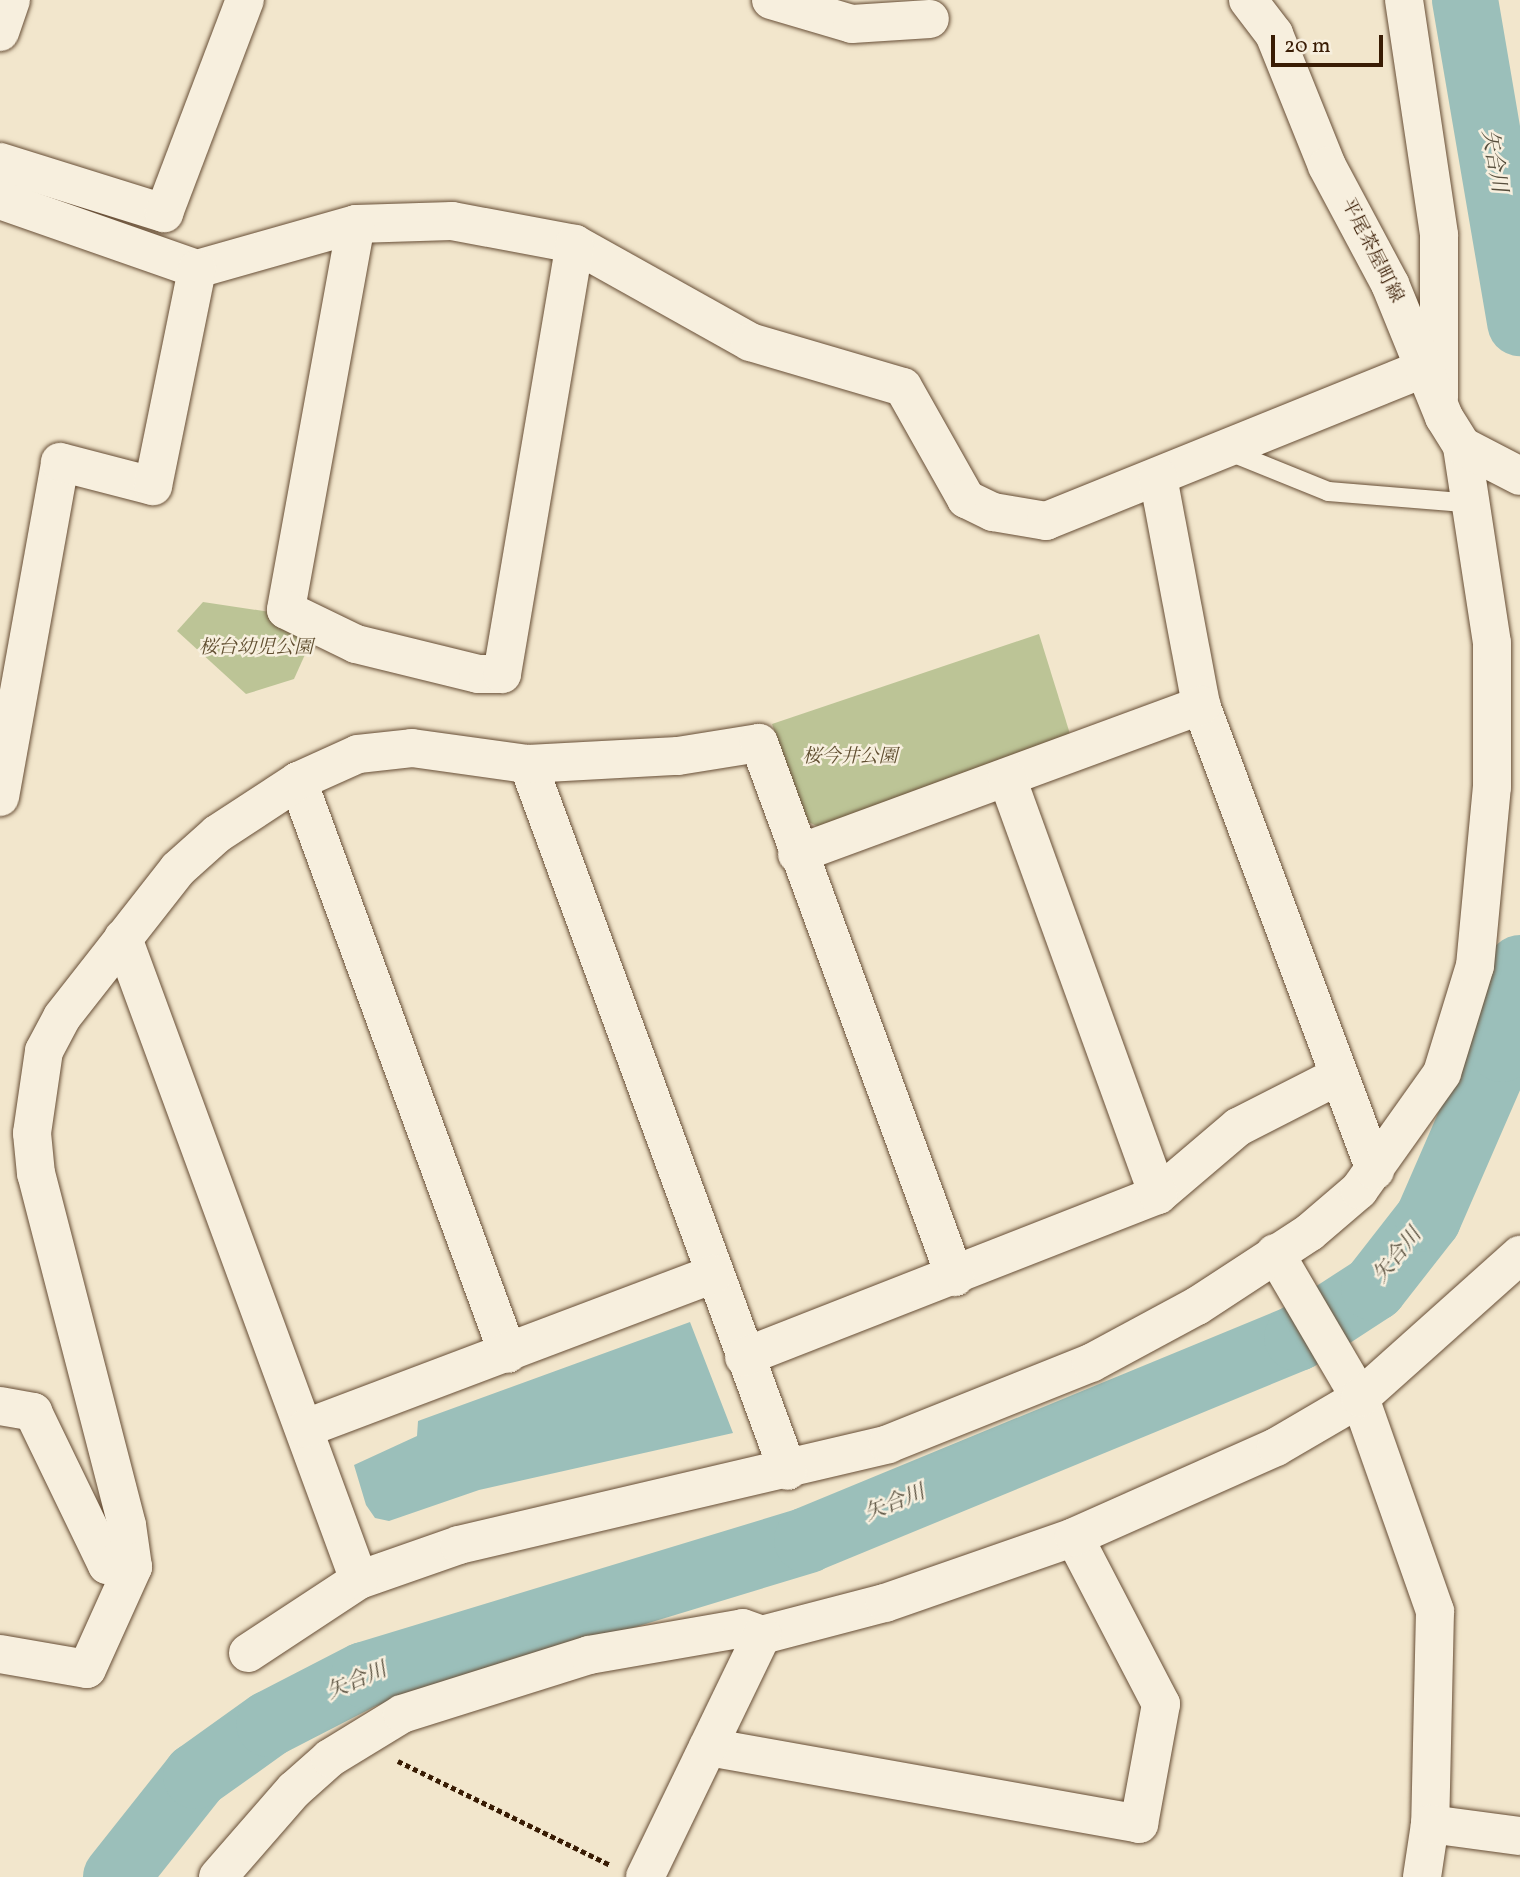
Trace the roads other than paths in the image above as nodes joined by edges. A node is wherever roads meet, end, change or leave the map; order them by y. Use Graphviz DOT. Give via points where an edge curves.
graph roads {
  1 [pos="11,0"];
  2 [pos="245,0"];
  3 [pos="771,0"];
  4 [pos="1248,0"];
  5 [pos="1404,0"];
  6 [pos="852,12"];
  7 [pos="930,19"];
  8 [pos="0,32"];
  9 [pos="0,162"];
  10 [pos="0,200"];
  11 [pos="356,224"];
  12 [pos="575,244"];
  13 [pos="197,269"];
  14 [pos="1433,384"];
  15 [pos="1462,446"];
  16 [pos="1224,449"];
  17 [pos="1520,476"];
  18 [pos="1158,477"];
  19 [pos="1473,503"];
  20 [pos="1201,705"];
  21 [pos="528,764"];
  22 [pos="1007,777"];
  23 [pos="298,781"];
  24 [pos="0,797"];
  25 [pos="797,854"];
  26 [pos="123,937"];
  27 [pos="1338,1076"];
  28 [pos="1375,1171"];
  29 [pos="1158,1195"];
  30 [pos="1520,1255"];
  31 [pos="1280,1261"];
  32 [pos="715,1274"];
  33 [pos="955,1277"];
  34 [pos="508,1354"];
  35 [pos="744,1357"];
  36 [pos="1355,1390"];
  37 [pos="0,1406"];
  38 [pos="306,1428"];
  39 [pos="788,1471"];
  40 [pos="1074,1537"];
  41 [pos="133,1567"];
  42 [pos="359,1580"];
  43 [pos="762,1635"];
  44 [pos="248,1653"];
  45 [pos="0,1654"];
  46 [pos="708,1747"];
  47 [pos="1430,1824"];
  48 [pos="1520,1836"];
  49 [pos="632,1874"];
  50 [pos="218,1877"];
  51 [pos="1422,1877"];
  1 -- 8 [label="street"];
  2 -- 9 [label="street" via="164,213"];
  3 -- 6 [label="street"];
  4 -- 14 [label="street, 平尾茶屋町線" via="1274,33 1327,166"];
  5 -- 14 [label="street" via="1439,235 1444,345"];
  6 -- 7 [label="street"];
  10 -- 13 [label="street"];
  11 -- 12 [label="street" via="452,221"];
  11 -- 12 [label="street" via="286,610 356,644 478,674 502,674"];
  11 -- 13 [label="street"];
  12 -- 18 [label="street" via="750,341 903,387 965,499 993,512 1046,520"];
  13 -- 24 [label="street" via="153,486 60,462"];
  14 -- 15 [label="street, 平尾茶屋町線"];
  14 -- 16 [label="street"];
  15 -- 17 [label="street"];
  15 -- 19 [label="street, 平尾茶屋町線"];
  16 -- 18 [label="street"];
  16 -- 19 [label="lane" via="1328,491"];
  18 -- 20 [label="street"];
  19 -- 28 [label="street, 平尾茶屋町線" via="1491,631 1493,724 1475,966 1442,1073"];
  20 -- 22 [label="street"];
  20 -- 27 [label="street"];
  21 -- 23 [label="street" via="389,748"];
  21 -- 25 [label="street" via="678,756 759,743"];
  21 -- 32 [label="street"];
  22 -- 25 [label="street"];
  22 -- 29 [label="street"];
  23 -- 26 [label="street" via="217,834 178,869"];
  23 -- 34 [label="street"];
  25 -- 33 [label="street"];
  26 -- 38 [label="street"];
  26 -- 41 [label="street" via="44,1051 33,1133 36,1174 127,1525"];
  27 -- 28 [label="street"];
  27 -- 29 [label="street" via="1238,1127"];
  28 -- 31 [label="street, 平尾茶屋町線"];
  29 -- 33 [label="street"];
  30 -- 36 [label="street"];
  31 -- 36 [label="street"];
  31 -- 39 [label="street, 平尾茶屋町線" via="1091,1363 888,1444"];
  32 -- 34 [label="street"];
  32 -- 35 [label="street"];
  33 -- 35 [label="street"];
  34 -- 38 [label="street"];
  35 -- 39 [label="street"];
  36 -- 40 [label="street" via="1276,1447"];
  36 -- 47 [label="street" via="1435,1611"];
  37 -- 41 [label="street" via="33,1412 107,1565"];
  38 -- 42 [label="street"];
  39 -- 42 [label="street, 平尾茶屋町線" via="535,1524"];
  40 -- 43 [label="street" via="885,1603"];
  40 -- 46 [label="street" via="1161,1704 1139,1824"];
  41 -- 45 [label="street" via="87,1670"];
  42 -- 44 [label="street, 平尾茶屋町線"];
  43 -- 46 [label="street"];
  43 -- 50 [label="street" via="743,1628 521,1672 402,1714 358,1741 275,1809"];
  46 -- 49 [label="street"];
  47 -- 48 [label="street"];
  47 -- 51 [label="street"];
}
